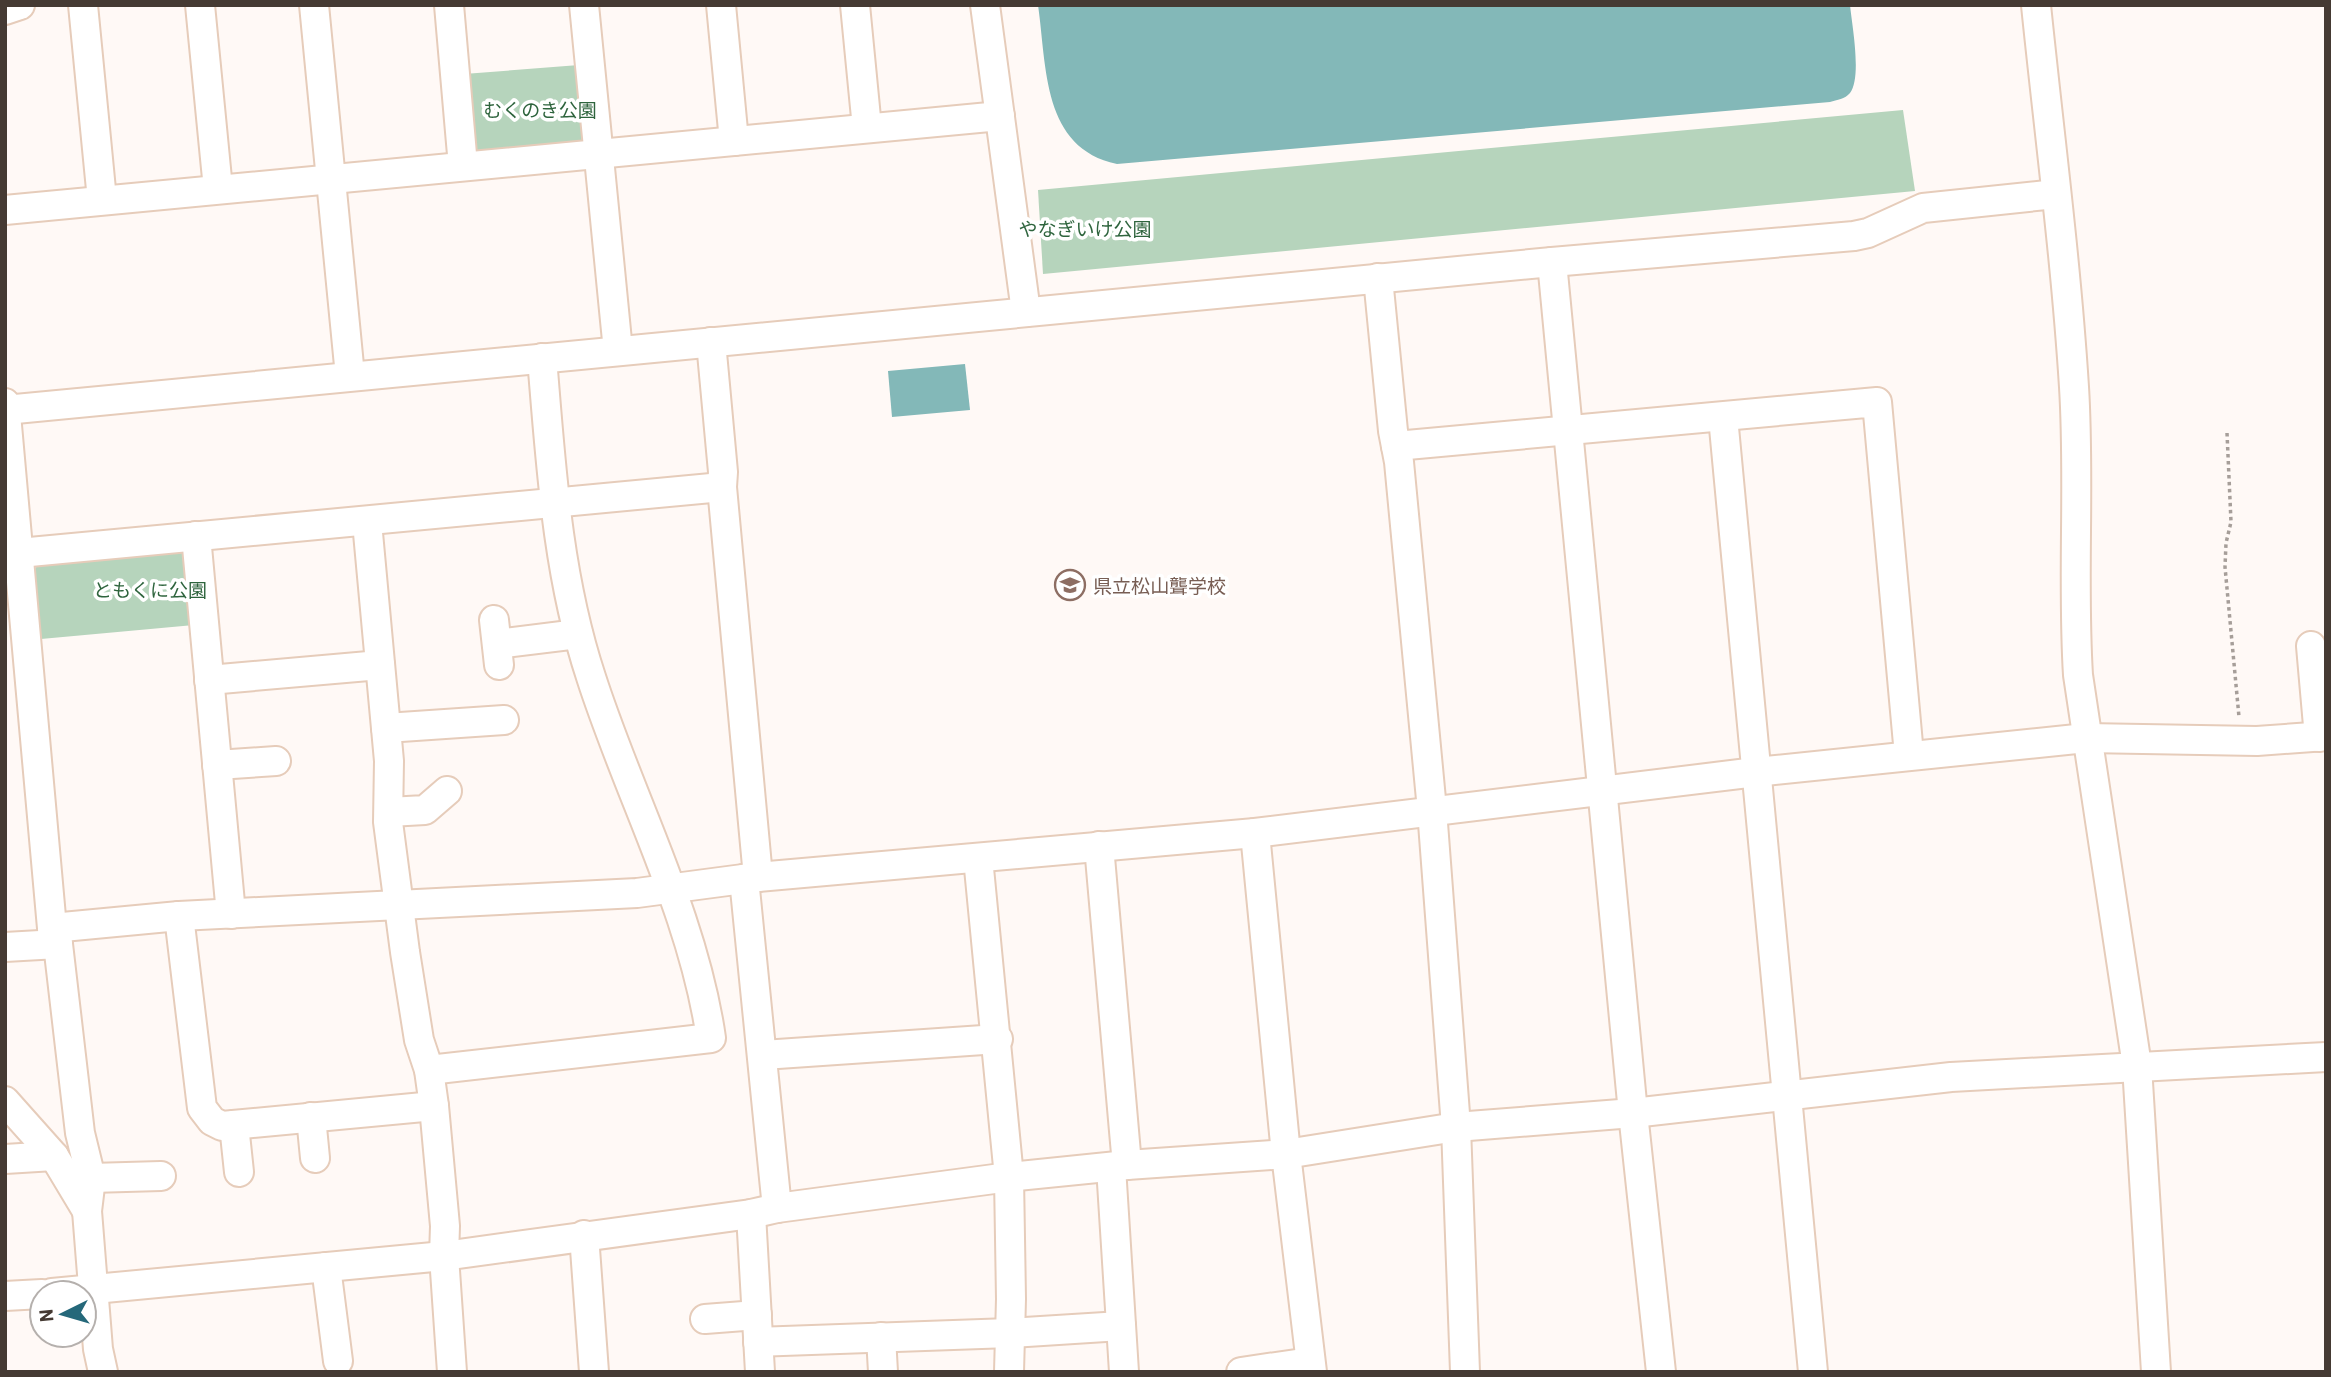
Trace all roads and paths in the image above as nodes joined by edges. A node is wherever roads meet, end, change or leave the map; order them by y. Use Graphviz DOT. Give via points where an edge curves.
graph roads {
  1 [pos="20,5"];
  2 [pos="83,5"];
  3 [pos="200,5"];
  4 [pos="314,5"];
  5 [pos="449,5"];
  6 [pos="584,5"];
  7 [pos="721,5"];
  8 [pos="855,5"];
  9 [pos="985,5"];
  10 [pos="2036,5"];
  11 [pos="5,10"];
  12 [pos="1000,116"];
  13 [pos="867,128"];
  14 [pos="734,141"];
  15 [pos="598,153"];
  16 [pos="463,166"];
  17 [pos="329,178"];
  18 [pos="218,189"];
  19 [pos="2056,194"];
  20 [pos="102,200"];
  21 [pos="5,210"];
  22 [pos="1552,262"];
  23 [pos="1378,278"];
  24 [pos="1026,312"];
  25 [pos="711,342"];
  26 [pos="618,351"];
  27 [pos="542,359"];
  28 [pos="350,376"];
  29 [pos="5,403"];
  30 [pos="6,410"];
  31 [pos="1723,417"];
  32 [pos="1569,430"];
  33 [pos="2227,433"];
  34 [pos="1396,446"];
  35 [pos="722,486"];
  36 [pos="554,502"];
  37 [pos="367,522"];
  38 [pos="195,536"];
  39 [pos="19,553"];
  40 [pos="578,635"];
  41 [pos="497,643"];
  42 [pos="2311,646"];
  43 [pos="380,665"];
  44 [pos="16,666"];
  45 [pos="209,680"];
  46 [pos="504,720"];
  47 [pos="386,728"];
  48 [pos="2322,736"];
  49 [pos="2087,738"];
  50 [pos="2241,740"];
  51 [pos="1909,755"];
  52 [pos="276,761"];
  53 [pos="217,765"];
  54 [pos="1756,772"];
  55 [pos="1602,790"];
  56 [pos="447,791"];
  57 [pos="1432,810"];
  58 [pos="388,812"];
  59 [pos="1255,833"];
  60 [pos="1098,846"];
  61 [pos="978,858"];
  62 [pos="751,878"];
  63 [pos="671,889"];
  64 [pos="399,906"];
  65 [pos="231,914"];
  66 [pos="179,916"];
  67 [pos="55,936"];
  68 [pos="5,947"];
  69 [pos="998,1039"];
  70 [pos="763,1055"];
  71 [pos="2326,1057"];
  72 [pos="2137,1066"];
  73 [pos="429,1070"];
  74 [pos="1786,1096"];
  75 [pos="5,1101"];
  76 [pos="434,1106"];
  77 [pos="1633,1113"];
  78 [pos="311,1117"];
  79 [pos="234,1125"];
  80 [pos="1456,1127"];
  81 [pos="1286,1154"];
  82 [pos="54,1156"];
  83 [pos="315,1158"];
  84 [pos="5,1159"];
  85 [pos="1119,1166"];
  86 [pos="239,1172"];
  87 [pos="161,1176"];
  88 [pos="1009,1177"];
  89 [pos="91,1178"];
  90 [pos="764,1210"];
  91 [pos="87,1211"];
  92 [pos="584,1235"];
  93 [pos="444,1256"];
  94 [pos="326,1267"];
  95 [pos="92,1279"];
  96 [pos="98,1290"];
  97 [pos="28,1295"];
  98 [pos="5,1296"];
  99 [pos="705,1319"];
  100 [pos="1121,1325"];
  101 [pos="758,1328"];
  102 [pos="98,1331"];
  103 [pos="1010,1333"];
  104 [pos="881,1337"];
  105 [pos="338,1361"];
  106 [pos="1311,1367"];
  107 [pos="103,1372"];
  108 [pos="452,1372"];
  109 [pos="594,1372"];
  110 [pos="760,1372"];
  111 [pos="883,1372"];
  112 [pos="1009,1372"];
  113 [pos="1124,1372"];
  114 [pos="1241,1372"];
  115 [pos="1465,1372"];
  116 [pos="1661,1372"];
  117 [pos="1813,1372"];
  118 [pos="2157,1372"];
  1 -- 11 [label="street"];
  2 -- 20 [label="street"];
  3 -- 18 [label="street"];
  4 -- 17 [label="street"];
  5 -- 16 [label="street"];
  6 -- 15 [label="street"];
  7 -- 14 [label="street"];
  8 -- 13 [label="street"];
  9 -- 12 [label="street"];
  10 -- 19 [label="street"];
  12 -- 13 [label="street"];
  12 -- 24 [label="street"];
  13 -- 14 [label="street"];
  14 -- 15 [label="street"];
  15 -- 16 [label="street"];
  15 -- 26 [label="street"];
  16 -- 17 [label="street"];
  17 -- 18 [label="street"];
  17 -- 28 [label="street"];
  18 -- 20 [label="street"];
  19 -- 22 [label="street" via="1923,208 1854,236"];
  19 -- 49 [label="street" via="2074,388 2075,623"];
  20 -- 21 [label="street"];
  22 -- 23 [label="street"];
  22 -- 32 [label="street"];
  23 -- 24 [label="street"];
  23 -- 34 [label="street"];
  24 -- 25 [label="street"];
  25 -- 26 [label="street"];
  25 -- 35 [label="street"];
  26 -- 27 [label="street"];
  27 -- 28 [label="street"];
  27 -- 36 [label="street"];
  28 -- 30 [label="street"];
  29 -- 30 [label="street"];
  30 -- 39 [label="street"];
  31 -- 32 [label="street"];
  31 -- 51 [label="street" via="1877,402"];
  31 -- 54 [label="street"];
  32 -- 34 [label="street"];
  32 -- 55 [label="street"];
  33 -- 50 [label="path" via="2231,522 2225,567"];
  34 -- 57 [label="street"];
  35 -- 36 [label="street"];
  35 -- 62 [label="street"];
  36 -- 37 [label="street"];
  36 -- 40 [label="street"];
  37 -- 38 [label="street"];
  37 -- 43 [label="street"];
  38 -- 39 [label="street"];
  38 -- 45 [label="street"];
  39 -- 44 [label="street"];
  40 -- 41 [label="street"];
  40 -- 63 [label="street"];
  42 -- 48 [label="street"];
  43 -- 45 [label="street"];
  43 -- 47 [label="street"];
  44 -- 67 [label="street"];
  45 -- 53 [label="street"];
  46 -- 47 [label="street"];
  47 -- 58 [label="street"];
  48 -- 50 [label="street"];
  49 -- 50 [label="street"];
  49 -- 51 [label="street"];
  49 -- 72 [label="street"];
  51 -- 54 [label="street"];
  52 -- 53 [label="street"];
  53 -- 65 [label="street"];
  54 -- 55 [label="street"];
  54 -- 74 [label="street"];
  55 -- 57 [label="street"];
  55 -- 77 [label="street"];
  56 -- 58 [label="street" via="425,810"];
  57 -- 59 [label="street"];
  57 -- 80 [label="street"];
  58 -- 64 [label="street"];
  59 -- 60 [label="street"];
  59 -- 81 [label="street"];
  60 -- 61 [label="street"];
  60 -- 85 [label="street"];
  61 -- 62 [label="street"];
  61 -- 69 [label="street"];
  62 -- 63 [label="street"];
  62 -- 70 [label="street"];
  63 -- 64 [label="street"];
  63 -- 73 [label="street" via="707,1007 711,1038"];
  64 -- 65 [label="street"];
  64 -- 73 [label="street" via="419,1040"];
  65 -- 66 [label="street"];
  66 -- 67 [label="street"];
  66 -- 79 [label="street" via="202,1108 212,1121"];
  67 -- 68 [label="street"];
  67 -- 89 [label="street" via="80,1133"];
  69 -- 70 [label="street"];
  69 -- 88 [label="street"];
  70 -- 90 [label="street"];
  71 -- 72 [label="street"];
  72 -- 74 [label="street" via="1951,1077"];
  72 -- 118 [label="street"];
  73 -- 76 [label="street"];
  74 -- 77 [label="street"];
  74 -- 117 [label="street"];
  75 -- 82 [label="street"];
  76 -- 78 [label="street"];
  76 -- 93 [label="street"];
  77 -- 80 [label="street"];
  77 -- 116 [label="street"];
  78 -- 79 [label="street"];
  78 -- 83 [label="street"];
  79 -- 86 [label="street"];
  80 -- 81 [label="street"];
  80 -- 115 [label="street"];
  81 -- 85 [label="street"];
  81 -- 106 [label="street"];
  82 -- 84 [label="street"];
  82 -- 91 [label="street"];
  85 -- 88 [label="street"];
  85 -- 100 [label="street"];
  87 -- 89 [label="street"];
  88 -- 90 [label="street"];
  88 -- 103 [label="street"];
  89 -- 91 [label="street"];
  90 -- 92 [label="street"];
  90 -- 101 [label="street"];
  91 -- 95 [label="street"];
  92 -- 93 [label="street"];
  92 -- 109 [label="street"];
  93 -- 94 [label="street"];
  93 -- 108 [label="street"];
  94 -- 96 [label="street"];
  94 -- 105 [label="street"];
  97 -- 98 [label="street"];
  99 -- 101 [label="street"];
  100 -- 103 [label="street"];
  100 -- 113 [label="street"];
  101 -- 104 [label="street"];
  101 -- 110 [label="street"];
  102 -- 107 [label="street"];
  103 -- 104 [label="street"];
  103 -- 112 [label="street"];
  104 -- 111 [label="street"];
  106 -- 114 [label="street"];
}
